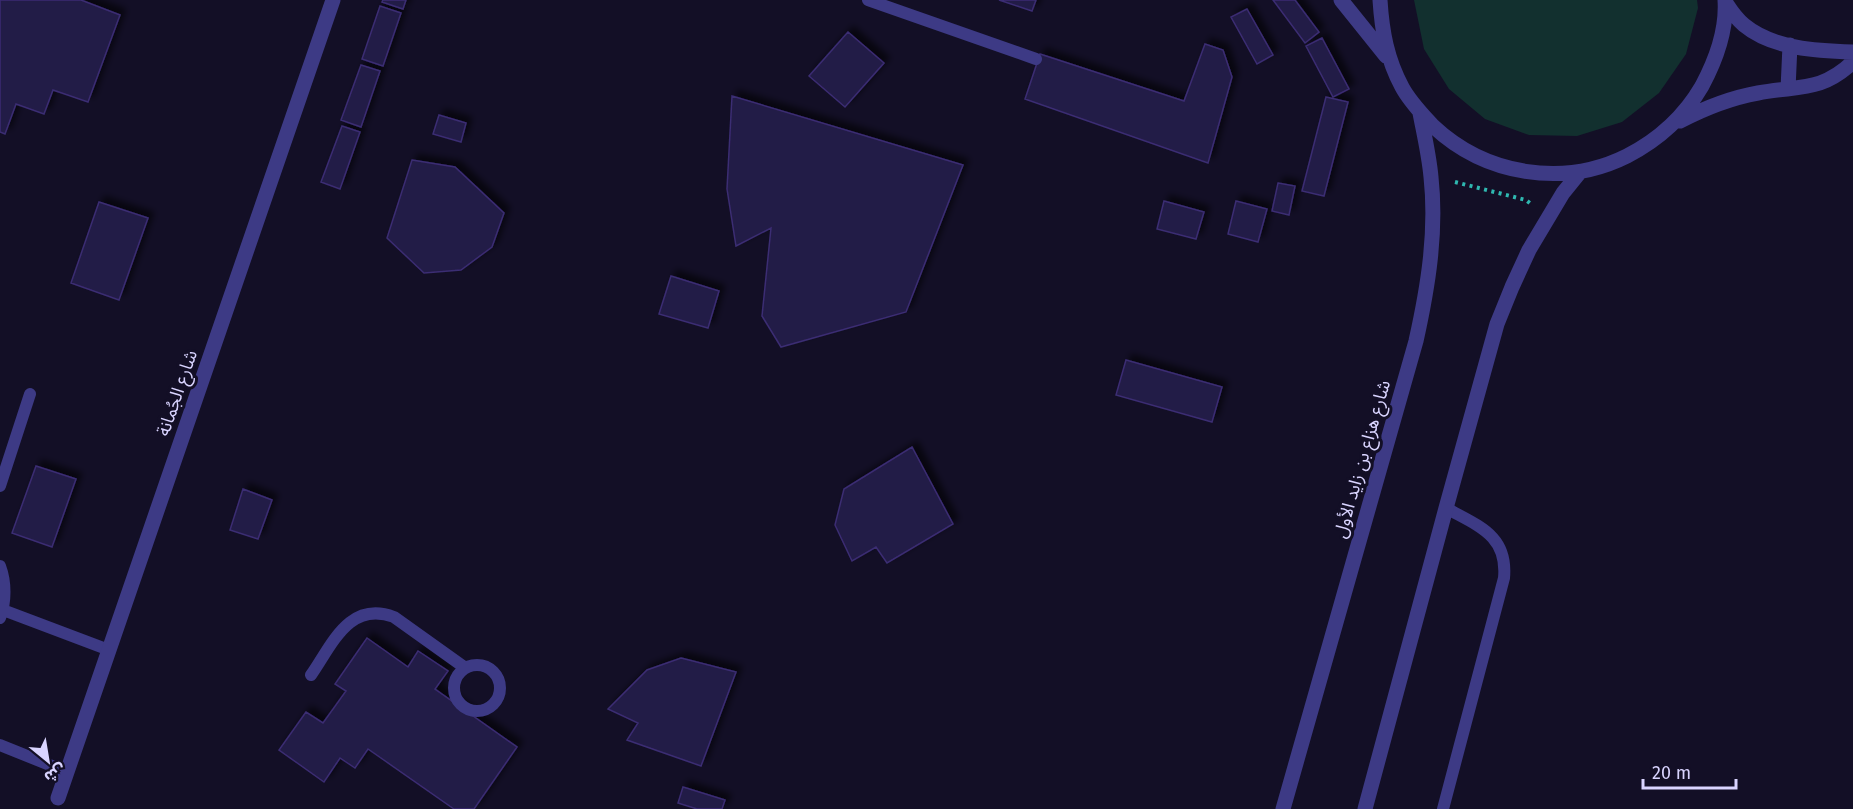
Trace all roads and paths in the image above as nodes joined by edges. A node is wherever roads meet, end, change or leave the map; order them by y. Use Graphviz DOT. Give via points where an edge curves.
graph roads {
  1 [pos="333,0"];
  2 [pos="868,0"];
  3 [pos="1341,0"];
  4 [pos="1380,0"];
  5 [pos="1726,2"];
  6 [pos="1790,45"];
  7 [pos="1853,52"];
  8 [pos="1036,58"];
  9 [pos="1390,61"];
  10 [pos="1853,62"];
  11 [pos="1788,89"];
  12 [pos="1420,113"];
  13 [pos="1672,126"];
  14 [pos="1580,172"];
  15 [pos="1431,178"];
  16 [pos="1549,216"];
  17 [pos="30,393"];
  18 [pos="0,486"];
  19 [pos="1446,508"];
  20 [pos="0,566"];
  21 [pos="1,614"];
  22 [pos="109,650"];
  23 [pos="464,667"];
  24 [pos="311,675"];
  25 [pos="0,745"];
  26 [pos="67,772"];
  27 [pos="58,798"];
  28 [pos="1283,809"];
  29 [pos="1365,809"];
  30 [pos="1443,809"];
  1 -- 22 [label="street, شارع الجُمانة"];
  2 -- 8 [label="lane"];
  3 -- 9 [label="street"];
  4 -- 9 [label="street" via="1381,27"];
  5 -- 6 [label="street" via="1743,24 1767,39"];
  5 -- 13 [label="street" via="1722,38 1711,70 1694,100"];
  6 -- 7 [label="street"];
  6 -- 11 [label="street"];
  9 -- 12 [label="street"];
  10 -- 11 [label="street" via="1824,83"];
  11 -- 13 [label="street" via="1712,106"];
  12 -- 14 [label="street" via="1446,137 1476,156 1509,169 1544,174"];
  12 -- 15 [label="street, شارع هزاع بن زايد الأول"];
  13 -- 14 [label="street" via="1613,163"];
  14 -- 16 [label="street"];
  15 -- 16 [label="path" via="1526,200"];
  15 -- 28 [label="street, شارع هزاع بن زايد الأول" via="1430,265 1416,341"];
  16 -- 19 [label="street" via="1520,268 1497,324"];
  17 -- 18 [label="lane"];
  19 -- 29 [label="street"];
  19 -- 30 [label="lane" via="1491,534 1504,555 1505,566"];
  20 -- 21 [label="lane" via="4,583"];
  21 -- 22 [label="lane"];
  22 -- 26 [label="street, شارع الجُمانة"];
  23 -- 24 [label="lane" via="394,617 371,613 349,622"];
  25 -- 26 [label="lane"];
  26 -- 27 [label="street, شارع الجُمانة"];
}
